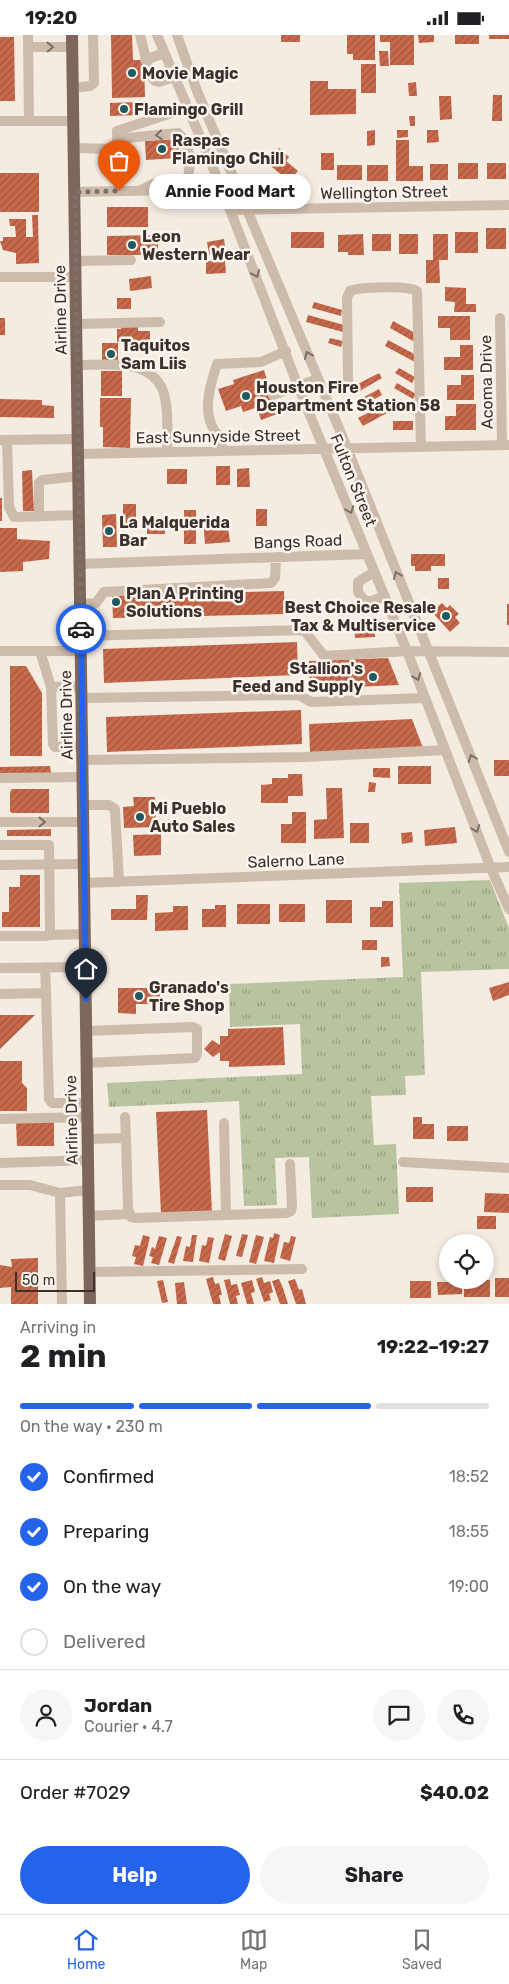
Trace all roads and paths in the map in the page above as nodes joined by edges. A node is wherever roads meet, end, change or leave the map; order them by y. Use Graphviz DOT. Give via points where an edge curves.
graph roads {
  1 [pos="28,35"];
  2 [pos="94,35"];
  3 [pos="140,35"];
  4 [pos="157,35"];
  5 [pos="177,35"];
  6 [pos="72,41"];
  7 [pos="28,47"];
  8 [pos="164,53"];
  9 [pos="145,60"];
  10 [pos="175,77"];
  11 [pos="73,88"];
  12 [pos="187,108"];
  13 [pos="0,121"];
  14 [pos="29,121"];
  15 [pos="74,121"];
  16 [pos="117,144"];
  17 [pos="74,148"];
  18 [pos="222,189"];
  19 [pos="119,191"];
  20 [pos="139,191"];
  21 [pos="75,192"];
  22 [pos="509,205"];
  23 [pos="230,210"];
  24 [pos="248,210"];
  25 [pos="131,260"];
  26 [pos="76,261"];
  27 [pos="0,277"];
  28 [pos="76,277"];
  29 [pos="500,318"];
  30 [pos="160,322"];
  31 [pos="77,324"];
  32 [pos="286,351"];
  33 [pos="77,365"];
  34 [pos="318,379"];
  35 [pos="348,381"];
  36 [pos="298,386"];
  37 [pos="273,395"];
  38 [pos="78,439"];
  39 [pos="3,440"];
  40 [pos="506,445"];
  41 [pos="421,447"];
  42 [pos="347,448"];
  43 [pos="326,449"];
  44 [pos="222,451"];
  45 [pos="167,452"];
  46 [pos="78,455"];
  47 [pos="79,476"];
  48 [pos="79,515"];
  49 [pos="39,517"];
  50 [pos="367,554"];
  51 [pos="276,557"];
  52 [pos="80,564"];
  53 [pos="374,572"];
  54 [pos="385,597"];
  55 [pos="80,604"];
  56 [pos="81,636"];
  57 [pos="0,651"];
  58 [pos="40,651"];
  59 [pos="81,651"];
  60 [pos="408,651"];
  61 [pos="430,652"];
  62 [pos="509,652"];
  63 [pos="51,687"];
  64 [pos="82,692"];
  65 [pos="426,698"];
  66 [pos="82,746"];
  67 [pos="446,750"];
  68 [pos="82,760"];
  69 [pos="83,777"];
  70 [pos="0,778"];
  71 [pos="83,805"];
  72 [pos="0,822"];
  73 [pos="83,822"];
  74 [pos="0,845"];
  75 [pos="509,852"];
  76 [pos="84,864"];
  77 [pos="0,865"];
  78 [pos="49,865"];
  79 [pos="490,866"];
  80 [pos="509,867"];
  81 [pos="119,881"];
  82 [pos="84,883"];
  83 [pos="509,909"];
  84 [pos="85,934"];
  85 [pos="50,935"];
  86 [pos="0,936"];
  87 [pos="45,967"];
  88 [pos="85,967"];
  89 [pos="0,968"];
  90 [pos="46,993"];
  91 [pos="0,995"];
  92 [pos="86,1031"];
  93 [pos="86,1063"];
  94 [pos="87,1103"];
  95 [pos="87,1117"];
  96 [pos="124,1117"];
  97 [pos="0,1119"];
  98 [pos="224,1123"];
  99 [pos="126,1138"];
  100 [pos="88,1139"];
  101 [pos="88,1160"];
  102 [pos="403,1162"];
  103 [pos="0,1163"];
  104 [pos="290,1164"];
  105 [pos="509,1168"];
  106 [pos="0,1185"];
  107 [pos="88,1190"];
  108 [pos="60,1193"];
  109 [pos="130,1214"];
  110 [pos="226,1215"];
  111 [pos="89,1216"];
  112 [pos="302,1269"];
  113 [pos="89,1272"];
  114 [pos="62,1304"];
  115 [pos="90,1304"];
  1 -- 7 [label="street"];
  2 -- 11 [label="street" via="94,83"];
  3 -- 9 [label="street"];
  4 -- 8 [label="street, Fulton Street"];
  5 -- 24 [label="street, Fulton Street" via="197,91"];
  7 -- 6 [label="street, one-way"];
  6 -- 11 [label="main road, Airline Drive"];
  7 -- 14 [label="street"];
  8 -- 9 [label="street"];
  8 -- 10 [label="street, Fulton Street"];
  9 -- 10 [label="street" via="155,81"];
  10 -- 12 [label="street, Fulton Street"];
  11 -- 15 [label="main road, Airline Drive"];
  12 -- 16 [label="street" via="116,131"];
  12 -- 18 [label="street, Fulton Street"];
  13 -- 14 [label="street"];
  14 -- 15 [label="street"];
  15 -- 17 [label="main road, Airline Drive"];
  16 -- 17 [label="street"];
  16 -- 19 [label="street"];
  20 -- 16 [label="street, one-way" via="153,184 188,178 191,162 186,140 178,133"];
  17 -- 21 [label="main road, Airline Drive"];
  18 -- 20 [label="street"];
  18 -- 23 [label="street, Fulton Street"];
  19 -- 20 [label="street"];
  19 -- 21 [label="street"];
  21 -- 26 [label="main road, Airline Drive"];
  22 -- 24 [label="street, Wellington Street"];
  23 -- 24 [label="street, Wellington Street"];
  23 -- 32 [label="street, Fulton Street, one-way"];
  34 -- 24 [label="street, Fulton Street, one-way"];
  25 -- 26 [label="street"];
  26 -- 28 [label="main road, Airline Drive"];
  27 -- 28 [label="street"];
  28 -- 31 [label="main road, Airline Drive"];
  29 -- 40 [label="street, Acoma Drive"];
  30 -- 31 [label="street"];
  31 -- 33 [label="main road, Airline Drive"];
  32 -- 36 [label="street, Fulton Street"];
  32 -- 44 [label="street" via="261,362 217,364 208,393 211,426 222,438"];
  33 -- 38 [label="main road, Airline Drive"];
  33 -- 45 [label="street" via="124,364 146,370 154,377 166,397"];
  34 -- 36 [label="street"];
  34 -- 42 [label="street, Fulton Street"];
  35 -- 41 [label="street" via="347,298 350,291 407,288 417,291"];
  36 -- 37 [label="street"];
  36 -- 43 [label="street, Fulton Street"];
  38 -- 39 [label="street"];
  38 -- 46 [label="main road, Airline Drive"];
  39 -- 49 [label="street" via="9,507 14,517"];
  40 -- 41 [label="street, East Sunnyside Street"];
  41 -- 42 [label="street, East Sunnyside Street"];
  42 -- 43 [label="street, East Sunnyside Street"];
  61 -- 42 [label="street, Fulton Street, one-way"];
  43 -- 44 [label="street, East Sunnyside Street"];
  43 -- 50 [label="street, Fulton Street, one-way"];
  44 -- 45 [label="street, East Sunnyside Street"];
  45 -- 46 [label="street, East Sunnyside Street"];
  46 -- 47 [label="main road, Airline Drive"];
  47 -- 48 [label="main road, Airline Drive"];
  47 -- 49 [label="street" via="39,483"];
  48 -- 49 [label="street"];
  48 -- 52 [label="main road, Airline Drive"];
  50 -- 51 [label="street, Bangs Road"];
  50 -- 53 [label="street, Fulton Street"];
  51 -- 52 [label="street, Bangs Road"];
  51 -- 55 [label="street" via="275,578 271,583 104,592 96,603"];
  52 -- 55 [label="main road, Airline Drive"];
  53 -- 54 [label="street, Fulton Street"];
  53 -- 54 [label="street" via="358,582 358,592 365,601"];
  54 -- 60 [label="street, Fulton Street"];
  55 -- 56 [label="main road, Airline Drive"];
  56 -- 59 [label="main road, Airline Drive"];
  56 -- 60 [label="street" via="304,630 324,656"];
  57 -- 58 [label="street"];
  58 -- 59 [label="street"];
  58 -- 63 [label="street"];
  59 -- 64 [label="main road, Airline Drive"];
  60 -- 61 [label="street"];
  60 -- 65 [label="street, Fulton Street, one-way"];
  61 -- 62 [label="street"];
  75 -- 61 [label="street, Fulton Street, one-way"];
  63 -- 64 [label="street"];
  63 -- 66 [label="street" via="53,744 55,747"];
  64 -- 65 [label="street" via="299,695 311,702"];
  64 -- 66 [label="main road, Airline Drive"];
  65 -- 67 [label="street, Fulton Street"];
  66 -- 68 [label="main road, Airline Drive"];
  67 -- 68 [label="street" via="304,757"];
  67 -- 79 [label="street, Fulton Street, one-way"];
  68 -- 69 [label="main road, Airline Drive"];
  69 -- 70 [label="street"];
  69 -- 71 [label="main road, Airline Drive"];
  71 -- 73 [label="main road, Airline Drive"];
  71 -- 81 [label="street" via="109,805 115,809"];
  72 -- 73 [label="street, one-way"];
  73 -- 76 [label="main road, Airline Drive"];
  74 -- 78 [label="street" via="49,845"];
  76 -- 78 [label="street"];
  76 -- 82 [label="main road, Airline Drive"];
  77 -- 78 [label="street"];
  78 -- 85 [label="street"];
  79 -- 80 [label="street, Salerno Lane"];
  79 -- 81 [label="street, Salerno Lane"];
  79 -- 83 [label="street, Fulton Street"];
  81 -- 82 [label="street, Salerno Lane"];
  82 -- 84 [label="main road, Airline Drive"];
  84 -- 85 [label="street"];
  84 -- 88 [label="main road, Airline Drive"];
  85 -- 86 [label="street"];
  87 -- 88 [label="street"];
  87 -- 89 [label="street"];
  87 -- 90 [label="street"];
  88 -- 92 [label="main road, Airline Drive"];
  90 -- 91 [label="street"];
  90 -- 94 [label="street" via="49,1099 52,1103"];
  92 -- 93 [label="main road, Airline Drive"];
  92 -- 93 [label="street" via="193,1027 196,1029 197,1053 195,1059"];
  93 -- 94 [label="main road, Airline Drive"];
  94 -- 95 [label="main road, Airline Drive"];
  95 -- 97 [label="street"];
  95 -- 100 [label="main road, Airline Drive"];
  96 -- 99 [label="street"];
  98 -- 110 [label="street"];
  99 -- 100 [label="street"];
  99 -- 109 [label="street"];
  100 -- 101 [label="main road, Airline Drive"];
  101 -- 103 [label="street"];
  101 -- 107 [label="main road, Airline Drive"];
  102 -- 105 [label="street"];
  104 -- 110 [label="street" via="291,1211"];
  106 -- 108 [label="street" via="30,1185"];
  107 -- 108 [label="street"];
  107 -- 111 [label="main road, Airline Drive"];
  108 -- 114 [label="street"];
  109 -- 110 [label="street" via="136,1218"];
  109 -- 111 [label="street"];
  111 -- 113 [label="main road, Airline Drive"];
  112 -- 113 [label="street"];
  113 -- 115 [label="main road, Airline Drive"];
}
